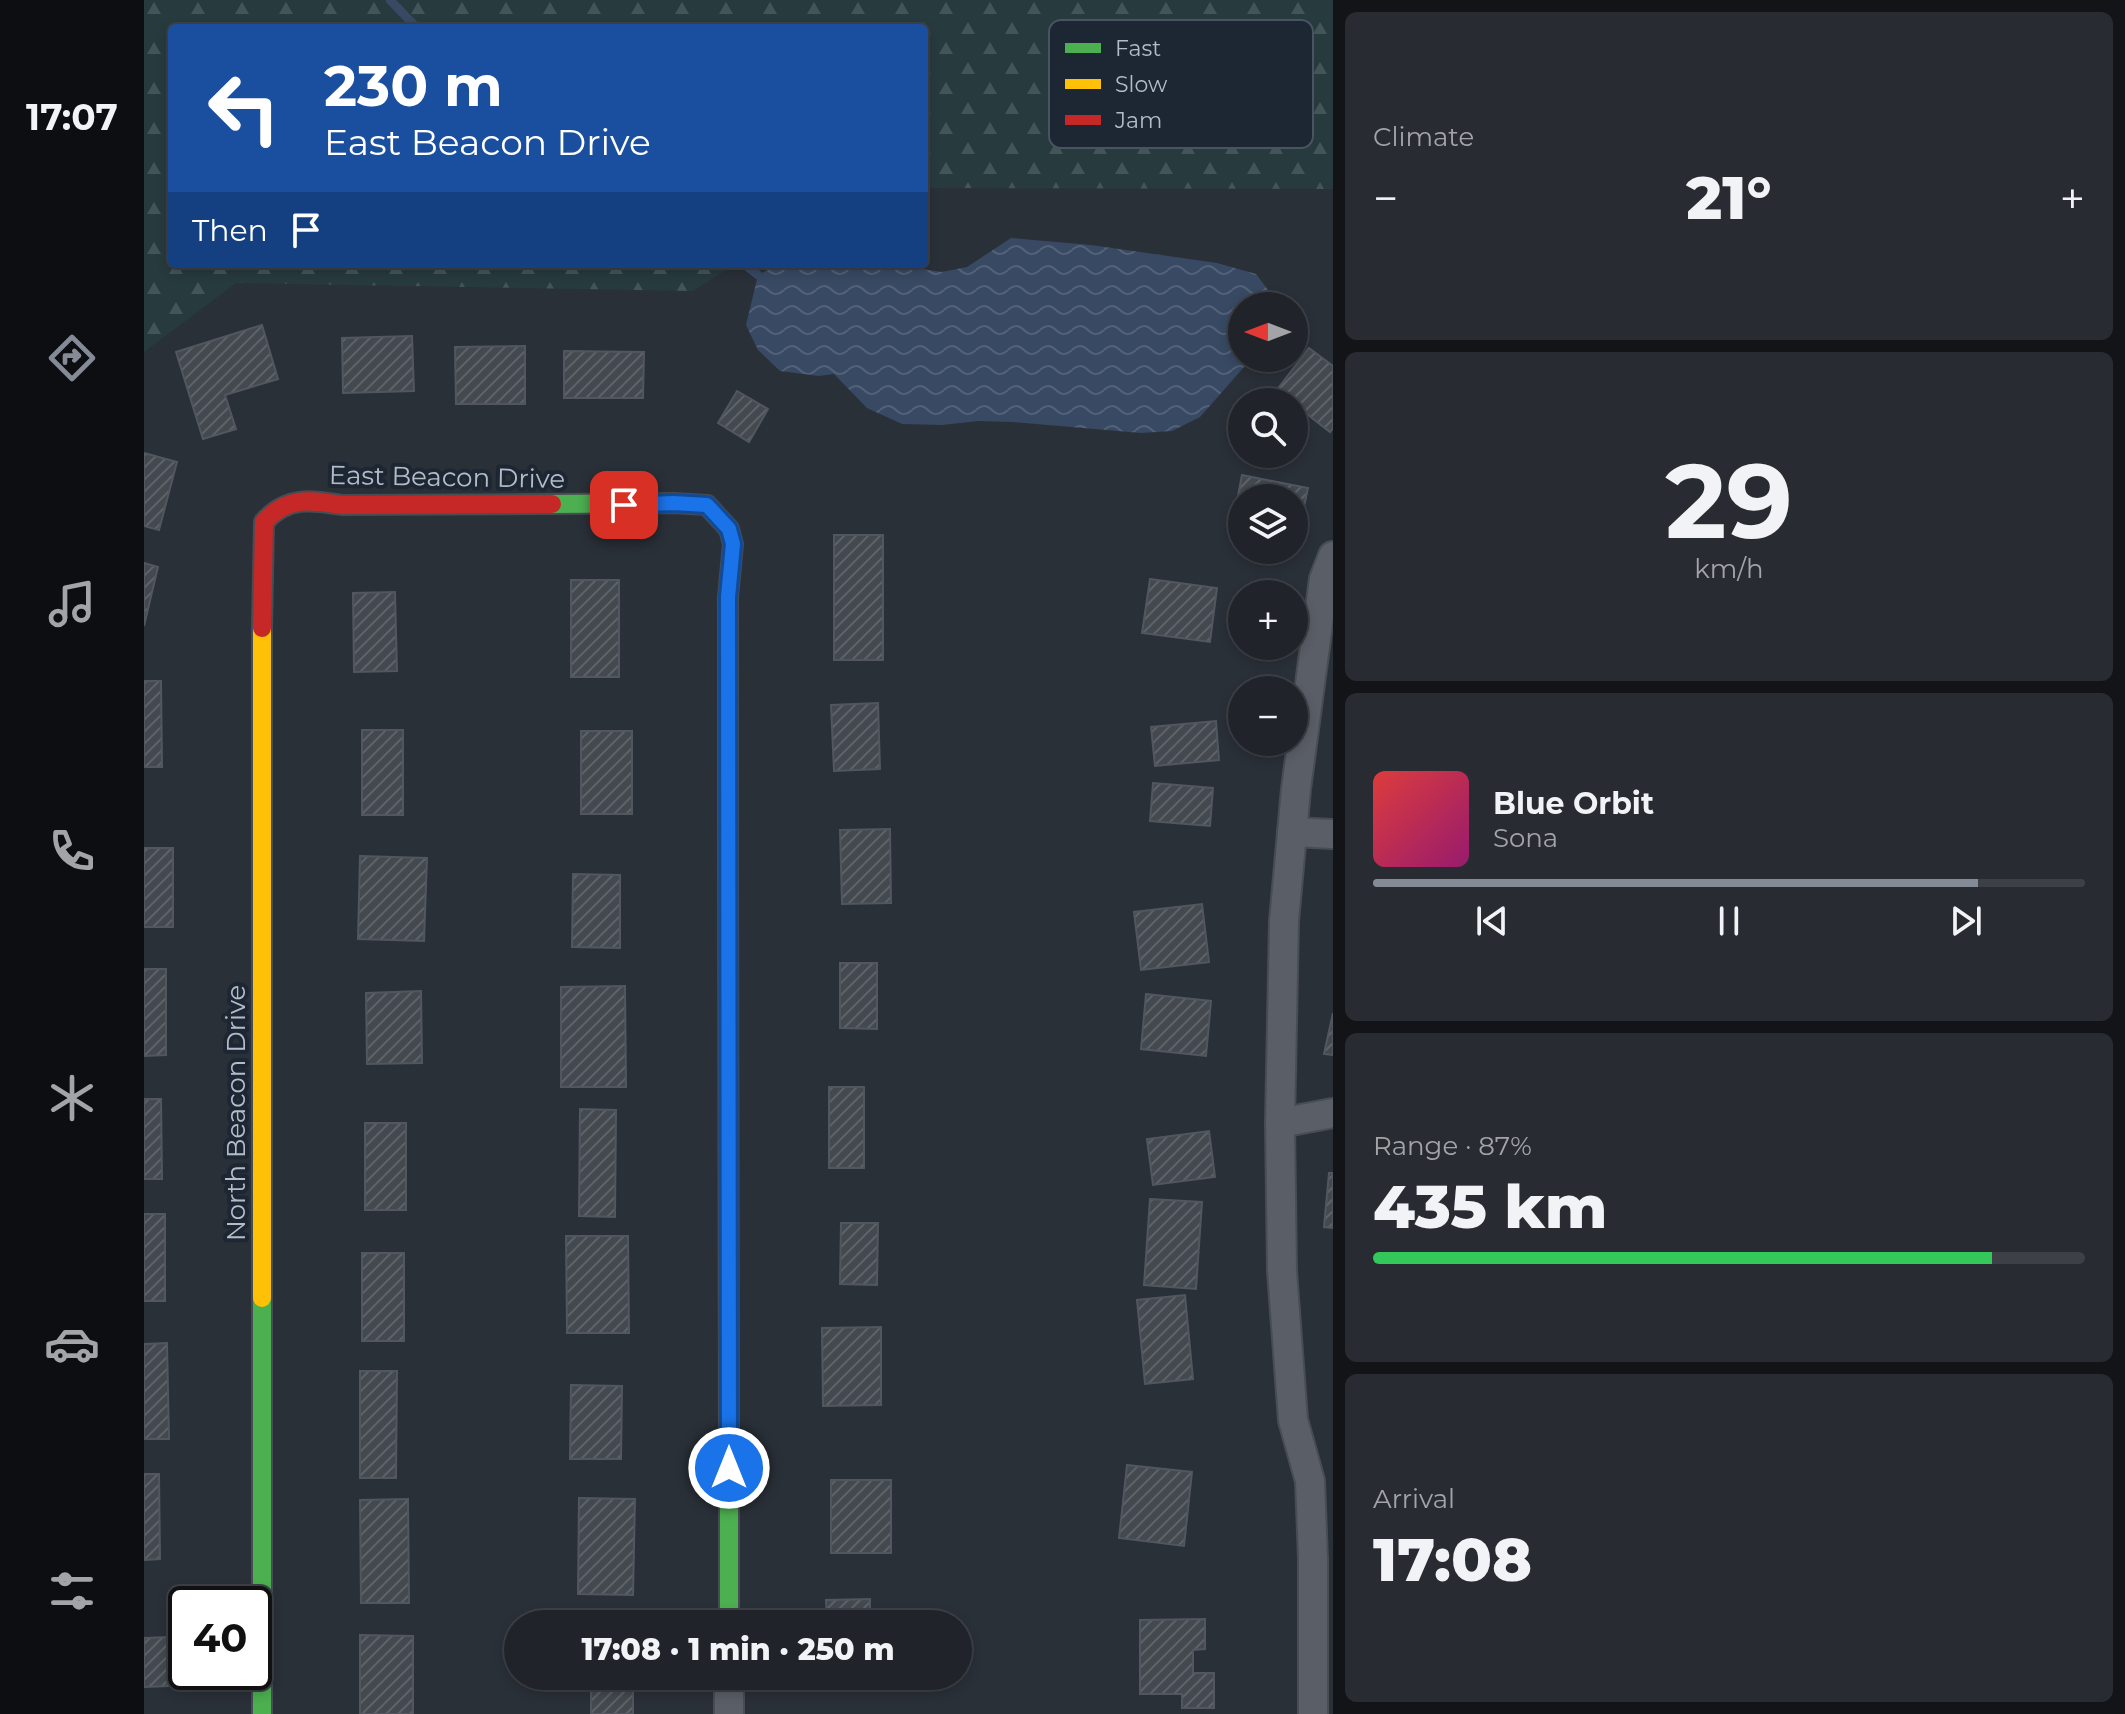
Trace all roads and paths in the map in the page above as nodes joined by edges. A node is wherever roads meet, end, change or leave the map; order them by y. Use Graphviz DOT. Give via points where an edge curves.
graph roads {
  1 [pos="270,514"];
  2 [pos="1333,556"];
  3 [pos="1292,832"];
  4 [pos="1333,834"];
  5 [pos="1333,1113"];
  6 [pos="1280,1123"];
  7 [pos="1323,1559"];
  8 [pos="729,1610"];
  9 [pos="729,1690"];
  10 [pos="262,1714"];
  11 [pos="729,1714"];
  12 [pos="1313,1714"];
  1 -- 8 [label="street, East Beacon Drive" via="285,504 307,500 342,505 673,503 707,505 729,529 733,544 728,597"];
  1 -- 10 [label="street, North Beacon Drive" via="264,522 262,590"];
  2 -- 3 [label="street" via="1324,579"];
  3 -- 4 [label="street"];
  3 -- 6 [label="street" via="1284,921"];
  5 -- 6 [label="street"];
  6 -- 7 [label="street" via="1282,1271 1293,1420"];
  7 -- 12 [label="street"];
  9 -- 11 [label="street"];
}
